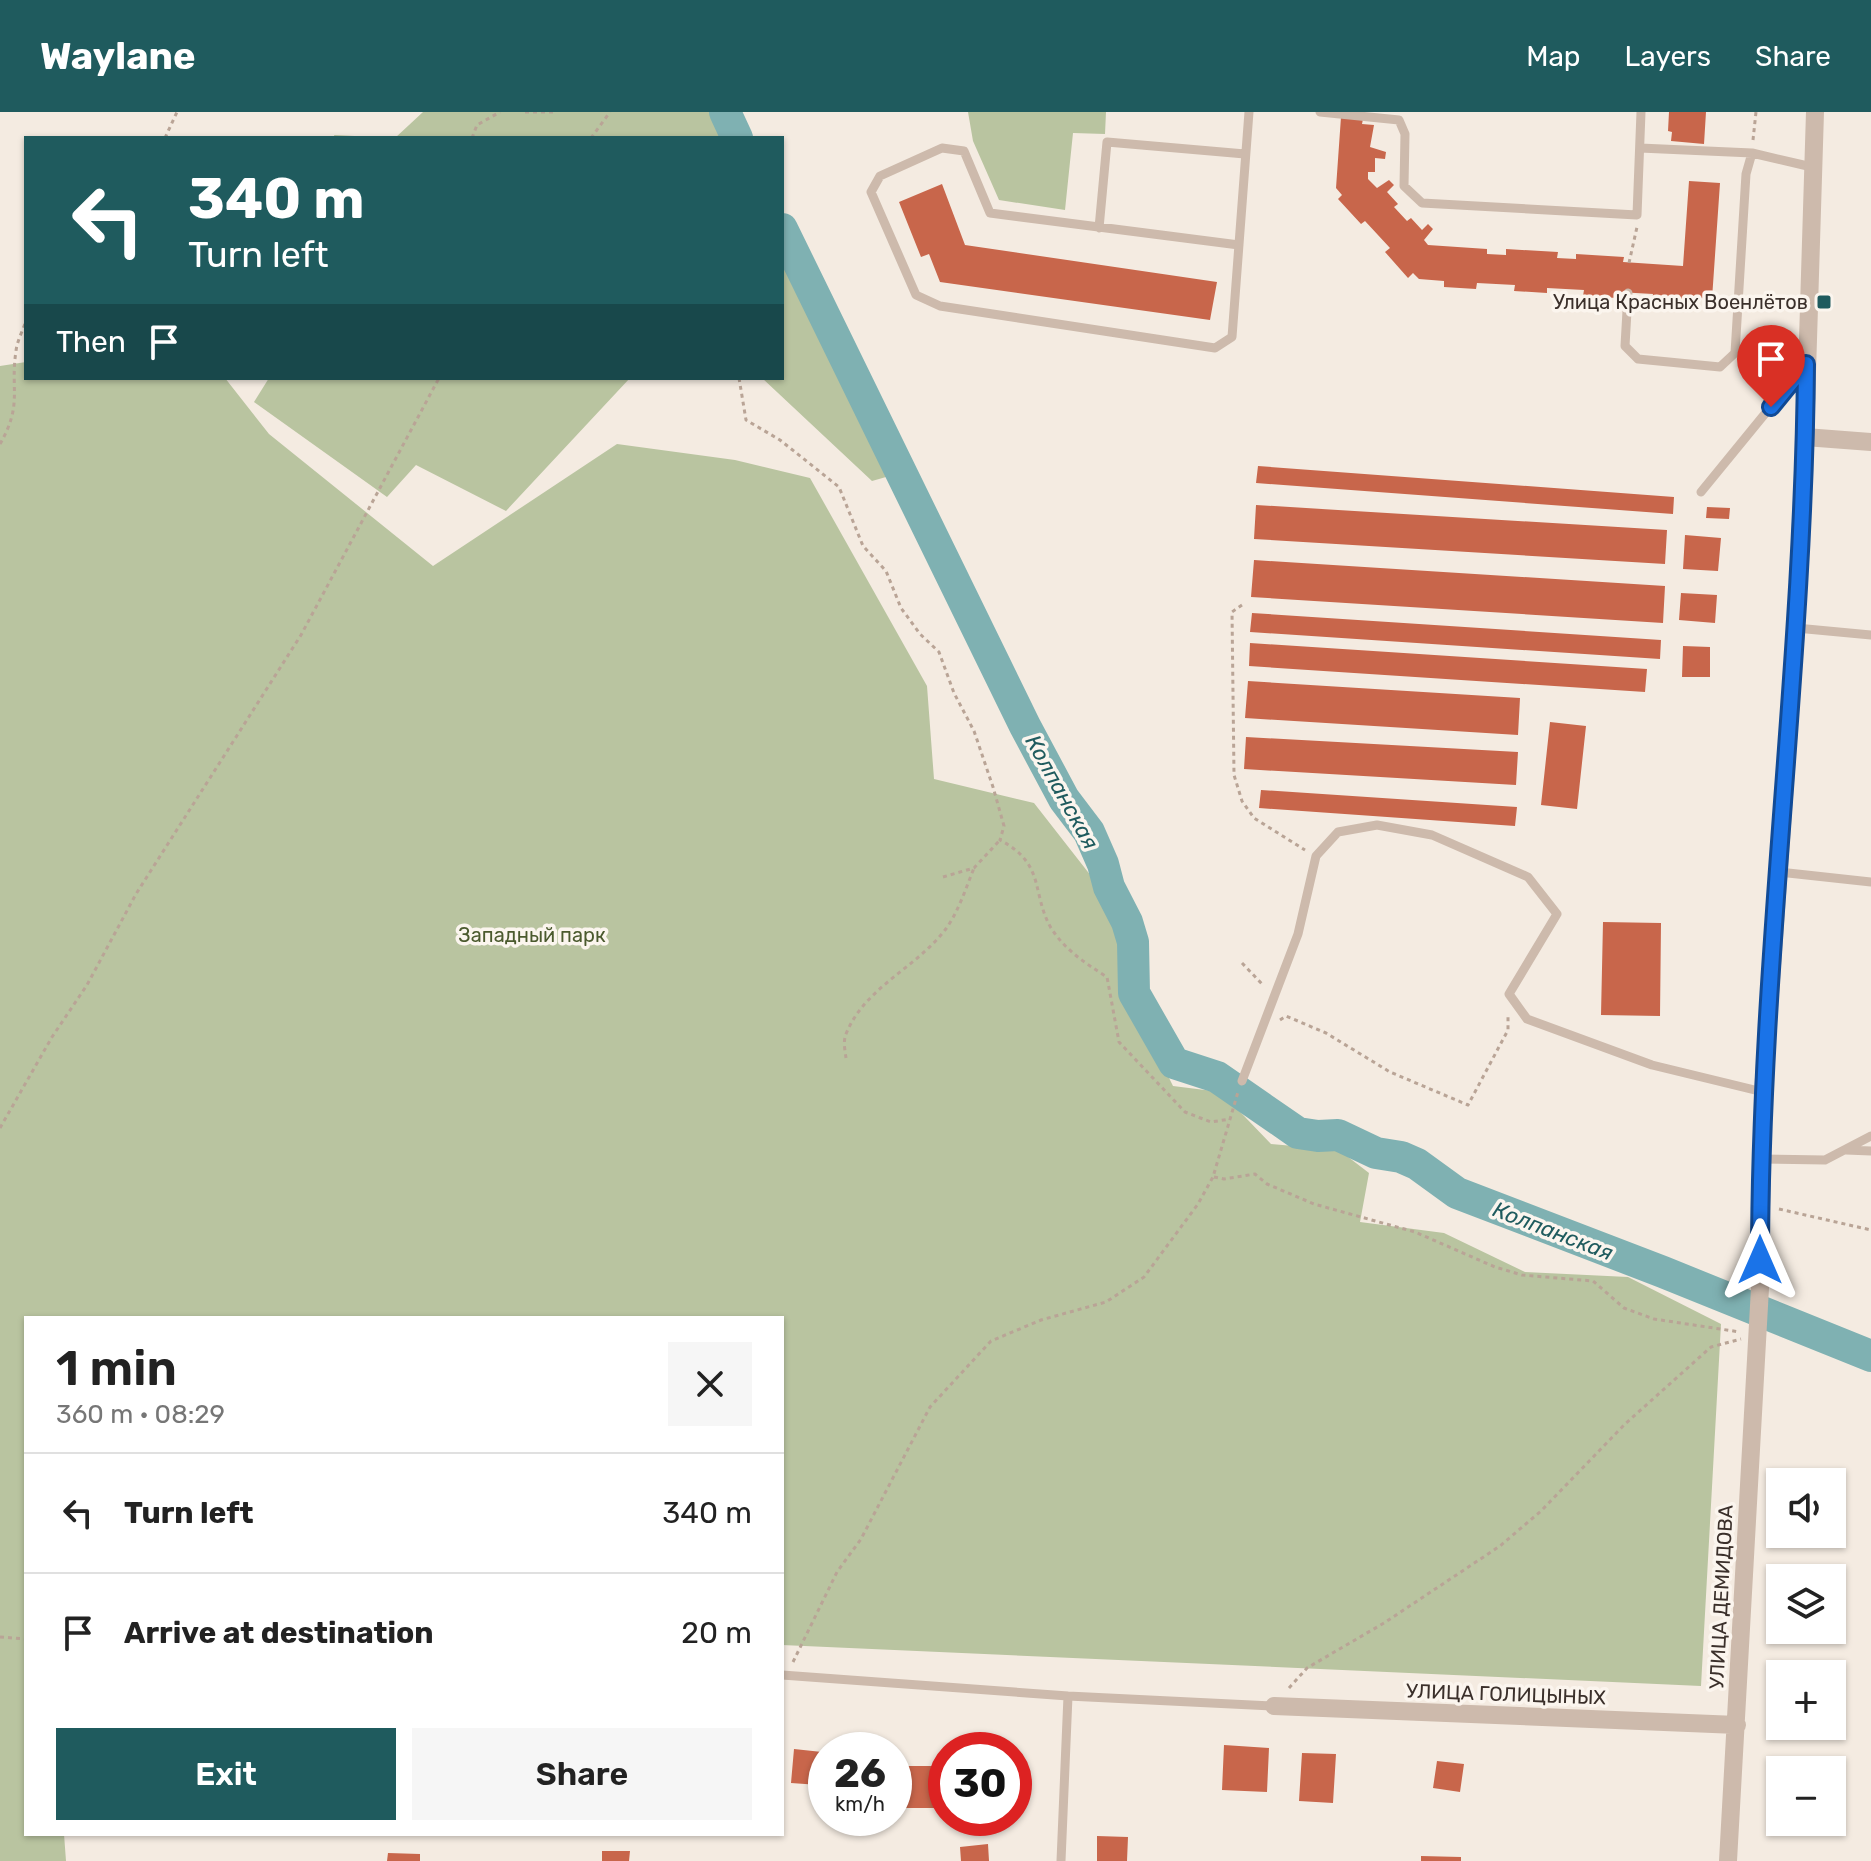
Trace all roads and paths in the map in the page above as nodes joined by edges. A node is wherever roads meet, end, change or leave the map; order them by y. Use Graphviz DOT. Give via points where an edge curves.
graph roads {
  1 [pos="177,112"];
  2 [pos="499,112"];
  3 [pos="525,112"];
  4 [pos="556,112"];
  5 [pos="610,112"];
  6 [pos="1249,112"];
  7 [pos="1320,112"];
  8 [pos="1641,112"];
  9 [pos="1756,112"];
  10 [pos="1815,112"];
  11 [pos="166,136"];
  12 [pos="473,136"];
  13 [pos="592,136"];
  14 [pos="1640,148"];
  15 [pos="1752,153"];
  16 [pos="1245,154"];
  17 [pos="1812,167"];
  18 [pos="1637,215"];
  19 [pos="1099,228"];
  20 [pos="1239,245"];
  21 [pos="1629,263"];
  22 [pos="1628,293"];
  23 [pos="24,327"];
  24 [pos="1806,364"];
  25 [pos="438,380"];
  26 [pos="739,380"];
  27 [pos="1805,437"];
  28 [pos="1871,442"];
  29 [pos="0,444"];
  30 [pos="1701,492"];
  31 [pos="1242,605"];
  32 [pos="1796,628"];
  33 [pos="1871,635"];
  34 [pos="1000,840"];
  35 [pos="1316,856"];
  36 [pos="974,868"];
  37 [pos="1779,872"];
  38 [pos="943,877"];
  39 [pos="1871,882"];
  40 [pos="1242,963"];
  41 [pos="1277,992"];
  42 [pos="1509,994"];
  43 [pos="1263,1031"];
  44 [pos="846,1058"];
  45 [pos="1242,1081"];
  46 [pos="1763,1092"];
  47 [pos="1230,1119"];
  48 [pos="0,1128"];
  49 [pos="1871,1136"];
  50 [pos="1845,1150"];
  51 [pos="1871,1151"];
  52 [pos="1759,1159"];
  53 [pos="1213,1177"];
  54 [pos="1760,1205"];
  55 [pos="1871,1230"];
  56 [pos="1756,1335"];
  57 [pos="0,1637"];
  58 [pos="24,1639"];
  59 [pos="784,1675"];
  60 [pos="1068,1696"];
  61 [pos="1274,1706"];
  62 [pos="1737,1725"];
  63 [pos="1061,1861"];
  64 [pos="1728,1861"];
  1 -- 11 [label="path"];
  2 -- 12 [label="path" via="477,125"];
  3 -- 4 [label="path"];
  5 -- 13 [label="path"];
  6 -- 16 [label="lane"];
  7 -- 18 [label="lane" via="1399,120 1405,134 1404,186 1422,203"];
  8 -- 14 [label="lane"];
  9 -- 15 [label="path"];
  10 -- 17 [label="street, УЛИЦА ДЕМИДОВА"];
  14 -- 15 [label="lane"];
  14 -- 18 [label="lane"];
  15 -- 17 [label="lane"];
  15 -- 22 [label="lane" via="1746,174 1735,353 1720,367 1638,359 1625,346"];
  16 -- 19 [label="lane" via="1107,142"];
  16 -- 20 [label="lane"];
  17 -- 24 [label="street, УЛИЦА ДЕМИДОВА"];
  18 -- 21 [label="path"];
  19 -- 20 [label="lane"];
  19 -- 20 [label="lane" via="990,213 964,151 942,148 880,176 871,192 916,295 940,306 1215,348 1232,337"];
  23 -- 29 [label="path" via="16,351 10,426"];
  24 -- 27 [label="street, УЛИЦА ДЕМИДОВА"];
  24 -- 30 [label="lane"];
  25 -- 48 [label="path" via="301,635 136,894"];
  26 -- 34 [label="path" via="746,420 839,487 863,546 886,571 910,621 939,652 993,787 1004,826"];
  27 -- 28 [label="street"];
  27 -- 32 [label="street, УЛИЦА ДЕМИДОВА"];
  31 -- 35 [label="path" via="1232,612 1234,775 1254,818"];
  32 -- 33 [label="lane"];
  32 -- 37 [label="street, УЛИЦА ДЕМИДОВА"];
  34 -- 36 [label="path"];
  34 -- 47 [label="path" via="1032,869 1043,912 1061,942 1107,977 1119,1042 1185,1112 1211,1122"];
  35 -- 41 [label="lane" via="1298,934"];
  35 -- 42 [label="lane" via="1338,832 1377,825 1432,835 1528,877 1557,914"];
  36 -- 38 [label="path"];
  36 -- 44 [label="path" via="945,930 878,988 859,1013 844,1036"];
  37 -- 39 [label="lane"];
  37 -- 46 [label="street, УЛИЦА ДЕМИДОВА"];
  40 -- 41 [label="path" via="1257,982"];
  41 -- 43 [label="lane"];
  42 -- 43 [label="path" via="1508,1030 1468,1105 1390,1072 1286,1016"];
  42 -- 46 [label="lane" via="1527,1019 1652,1065"];
  43 -- 45 [label="lane"];
  45 -- 47 [label="path"];
  46 -- 52 [label="street, УЛИЦА ДЕМИДОВА"];
  47 -- 53 [label="path"];
  49 -- 50 [label="lane"];
  50 -- 51 [label="lane"];
  50 -- 52 [label="lane" via="1825,1160"];
  52 -- 54 [label="street, УЛИЦА ДЕМИДОВА"];
  53 -- 56 [label="path" via="1255,1174 1314,1204 1415,1232 1495,1267 1522,1275 1593,1281 1624,1308 1654,1319"];
  53 -- 59 [label="path" via="1144,1277 1106,1302 991,1341 930,1407"];
  54 -- 55 [label="path"];
  54 -- 56 [label="street, УЛИЦА ДЕМИДОВА"];
  56 -- 61 [label="path" via="1711,1347 1500,1546 1307,1668"];
  56 -- 62 [label="street, УЛИЦА ДЕМИДОВА"];
  57 -- 58 [label="path"];
  59 -- 60 [label="lane"];
  60 -- 61 [label="lane"];
  60 -- 63 [label="lane"];
  61 -- 62 [label="street, УЛИЦА ГОЛИЦЫНЫХ"];
  62 -- 64 [label="street, УЛИЦА ДЕМИДОВА"];
}
